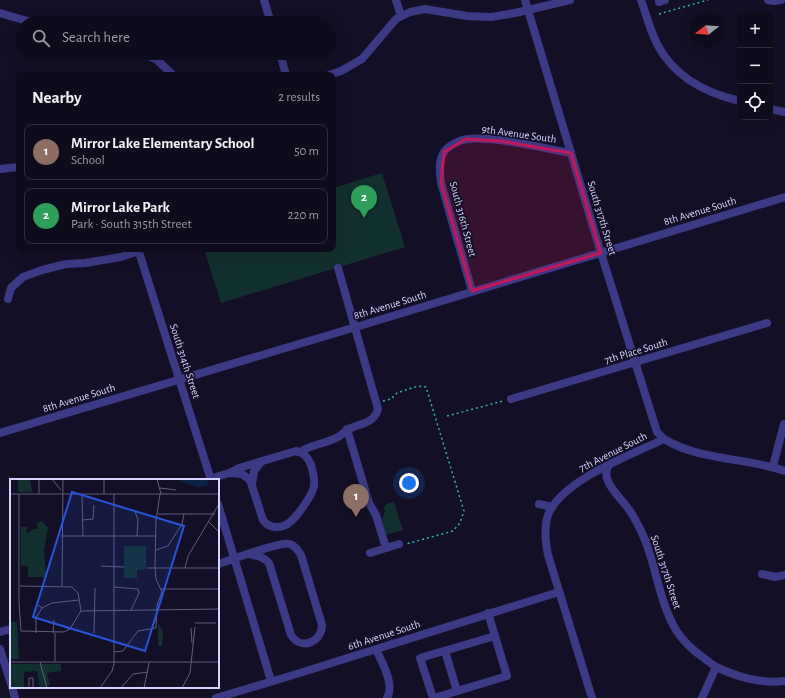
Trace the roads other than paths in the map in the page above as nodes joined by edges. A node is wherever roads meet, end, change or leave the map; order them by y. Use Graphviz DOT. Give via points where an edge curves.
graph roads {
  1 [pos="264,0"];
  2 [pos="396,0"];
  3 [pos="525,0"];
  4 [pos="570,0"];
  5 [pos="641,0"];
  6 [pos="659,0"];
  7 [pos="665,0"];
  8 [pos="768,0"];
  9 [pos="781,0"];
  10 [pos="528,9"];
  11 [pos="0,13"];
  12 [pos="269,16"];
  13 [pos="401,16"];
  14 [pos="16,18"];
  15 [pos="157,60"];
  16 [pos="282,60"];
  17 [pos="170,72"];
  18 [pos="285,72"];
  19 [pos="336,73"];
  20 [pos="737,101"];
  21 [pos="773,108"];
  22 [pos="784,110"];
  23 [pos="444,152"];
  24 [pos="571,153"];
  25 [pos="16,167"];
  26 [pos="0,169"];
  27 [pos="785,197"];
  28 [pos="133,252"];
  29 [pos="139,252"];
  30 [pos="601,253"];
  31 [pos="338,268"];
  32 [pos="472,291"];
  33 [pos="8,298"];
  34 [pos="767,323"];
  35 [pos="356,327"];
  36 [pos="635,362"];
  37 [pos="180,379"];
  38 [pos="511,399"];
  39 [pos="784,424"];
  40 [pos="347,429"];
  41 [pos="0,433"];
  42 [pos="664,439"];
  43 [pos="300,452"];
  44 [pos="261,462"];
  45 [pos="609,465"];
  46 [pos="773,466"];
  47 [pos="785,470"];
  48 [pos="229,473"];
  49 [pos="210,479"];
  50 [pos="252,484"];
  51 [pos="539,504"];
  52 [pos="219,507"];
  53 [pos="552,507"];
  54 [pos="399,544"];
  55 [pos="278,545"];
  56 [pos="386,548"];
  57 [pos="370,553"];
  58 [pos="250,554"];
  59 [pos="235,559"];
  60 [pos="270,563"];
  61 [pos="219,564"];
  62 [pos="762,574"];
  63 [pos="785,576"];
  64 [pos="559,592"];
  65 [pos="488,613"];
  66 [pos="10,629"];
  67 [pos="0,632"];
  68 [pos="495,636"];
  69 [pos="0,649"];
  70 [pos="376,649"];
  71 [pos="445,651"];
  72 [pos="716,667"];
  73 [pos="271,681"];
  74 [pos="785,681"];
  75 [pos="10,683"];
  76 [pos="12,688"];
  77 [pos="457,691"];
  78 [pos="228,696"];
  79 [pos="15,698"];
  80 [pos="216,698"];
  81 [pos="387,698"];
  82 [pos="433,698"];
  83 [pos="592,698"];
  84 [pos="702,698"];
  1 -- 12 [label="street"];
  2 -- 13 [label="street"];
  3 -- 10 [label="street, South 317th Street"];
  4 -- 10 [label="street"];
  5 -- 20 [label="street" via="656,43 671,64 696,86"];
  6 -- 7 [label="street"];
  8 -- 9 [label="street"];
  10 -- 13 [label="street" via="515,14 491,17 425,10 415,10"];
  10 -- 24 [label="street, South 317th Street"];
  11 -- 14 [label="street"];
  13 -- 19 [label="street" via="362,59"];
  15 -- 17 [label="street"];
  16 -- 18 [label="street"];
  21 -- 22 [label="street"];
  23 -- 24 [label="street, 9th Avenue South" via="454,143 466,139 501,141"];
  23 -- 32 [label="street, South 316th Street" via="440,163 441,183"];
  24 -- 30 [label="street, South 317th Street"];
  25 -- 26 [label="street"];
  27 -- 30 [label="street, 8th Avenue South"];
  28 -- 33 [label="street" via="121,257 66,264 42,270 23,277 11,288"];
  29 -- 37 [label="street, South 314th Street"];
  30 -- 32 [label="street, 8th Avenue South"];
  30 -- 36 [label="street, South 317th Street"];
  31 -- 35 [label="street"];
  32 -- 35 [label="street, 8th Avenue South"];
  34 -- 36 [label="street, 7th Place South"];
  35 -- 37 [label="street, 8th Avenue South"];
  35 -- 40 [label="street" via="378,409 370,421"];
  36 -- 38 [label="street, 7th Place South"];
  36 -- 42 [label="street, South 317th Street" via="657,432"];
  37 -- 41 [label="street, 8th Avenue South"];
  37 -- 49 [label="street, South 314th Street"];
  39 -- 46 [label="street"];
  40 -- 43 [label="street" via="337,438"];
  40 -- 56 [label="street"];
  42 -- 45 [label="street, 7th Avenue South"];
  42 -- 46 [label="street, 7th Avenue South" via="686,450"];
  43 -- 44 [label="street"];
  43 -- 50 [label="street" via="308,458 314,488 289,523 275,527 266,524"];
  44 -- 48 [label="street"];
  44 -- 50 [label="street" via="254,471"];
  45 -- 53 [label="street, 7th Avenue South" via="569,489"];
  45 -- 72 [label="street, South 317th Street" via="608,480 628,507 644,536 670,620 684,642"];
  46 -- 47 [label="street, 7th Avenue South"];
  48 -- 49 [label="street"];
  48 -- 50 [label="street" via="242,474"];
  51 -- 53 [label="street"];
  52 -- 59 [label="street"];
  53 -- 64 [label="street, 7th Avenue South" via="547,522 546,542"];
  54 -- 56 [label="street"];
  55 -- 58 [label="street"];
  55 -- 60 [label="street"];
  55 -- 60 [label="street" via="289,544 298,550 300,555 322,625 320,635 311,642 298,643 291,636"];
  56 -- 57 [label="street"];
  58 -- 59 [label="street"];
  58 -- 60 [label="street" via="266,559"];
  59 -- 61 [label="street"];
  59 -- 73 [label="street"];
  62 -- 63 [label="street"];
  64 -- 65 [label="street, 6th Avenue South"];
  64 -- 83 [label="street, 7th Avenue South"];
  65 -- 68 [label="street"];
  65 -- 70 [label="street, 6th Avenue South"];
  66 -- 67 [label="street"];
  68 -- 71 [label="street"];
  68 -- 77 [label="street" via="507,676"];
  69 -- 75 [label="street"];
  70 -- 73 [label="street, 6th Avenue South"];
  70 -- 81 [label="street" via="389,680 390,693"];
  71 -- 77 [label="street"];
  71 -- 82 [label="street" via="420,658"];
  72 -- 74 [label="street, South 317th Street" via="748,680"];
  72 -- 84 [label="street"];
  73 -- 78 [label="street, 6th Avenue South"];
  76 -- 79 [label="street"];
  77 -- 82 [label="street"];
  78 -- 80 [label="street, 6th Avenue South"];
}
